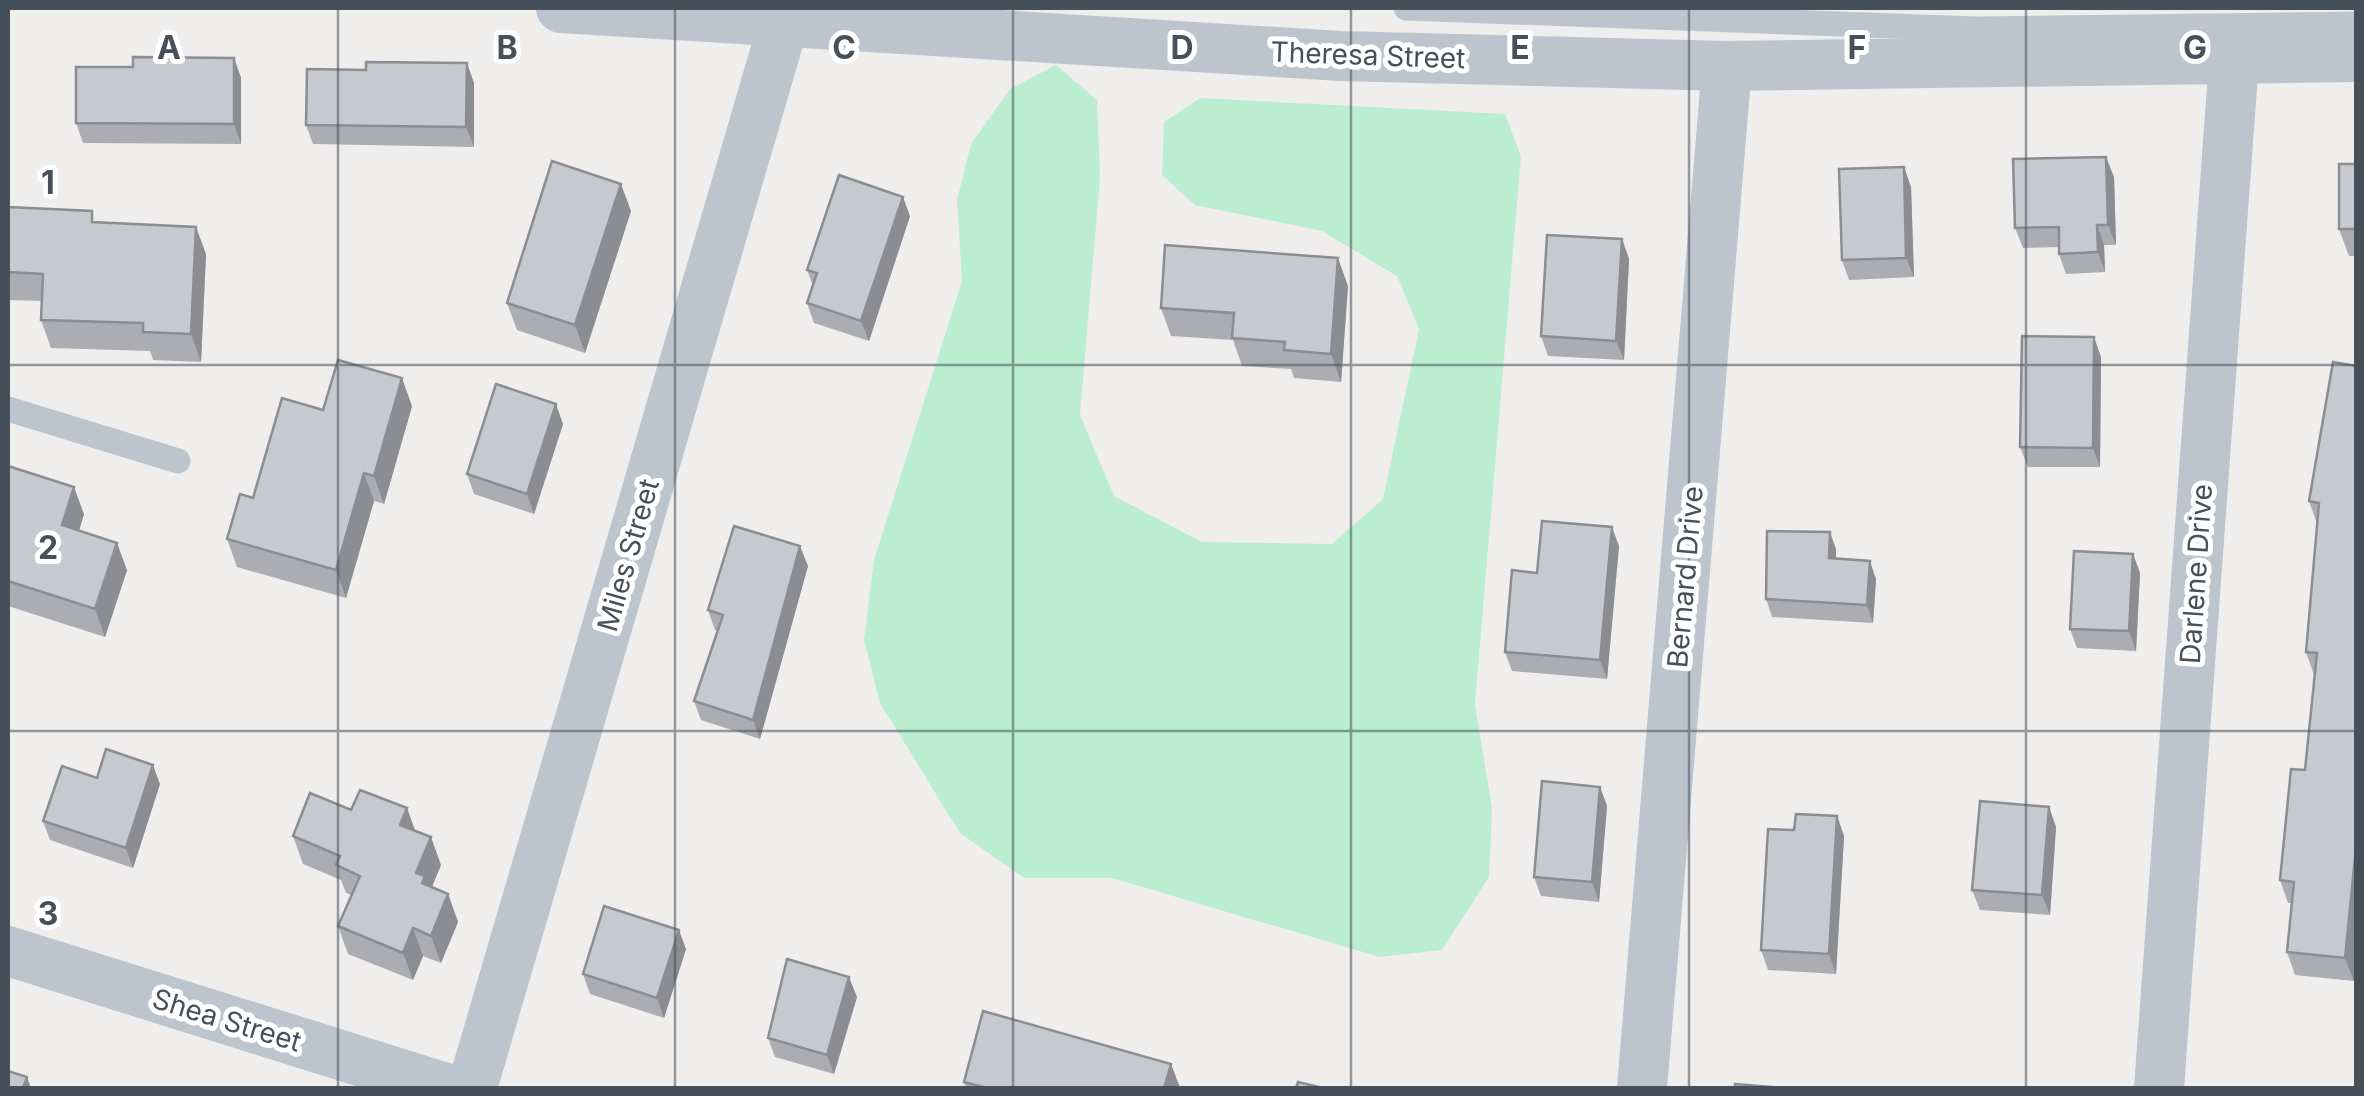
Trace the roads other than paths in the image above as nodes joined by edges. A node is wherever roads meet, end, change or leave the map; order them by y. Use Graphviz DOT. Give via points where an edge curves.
graph roads {
  1 [pos="561,8"];
  2 [pos="1406,8"];
  3 [pos="784,22"];
  4 [pos="2356,24"];
  5 [pos="2356,57"];
  6 [pos="2234,60"];
  7 [pos="1727,66"];
  8 [pos="8,409"];
  9 [pos="178,462"];
  10 [pos="8,950"];
  11 [pos="446,1088"];
  12 [pos="472,1088"];
  13 [pos="1642,1088"];
  14 [pos="2159,1088"];
  1 -- 3 [label="street, Theresa Street"];
  2 -- 4 [label="lane" via="1976,29"];
  3 -- 7 [label="street, Theresa Street" via="1341,56"];
  3 -- 12 [label="street, Miles Street"];
  5 -- 6 [label="street, Theresa Street"];
  6 -- 7 [label="street, Theresa Street"];
  6 -- 14 [label="street, Darlene Drive"];
  7 -- 13 [label="street, Bernard Drive"];
  8 -- 9 [label="lane"];
  10 -- 11 [label="street, Shea Street"];
}
